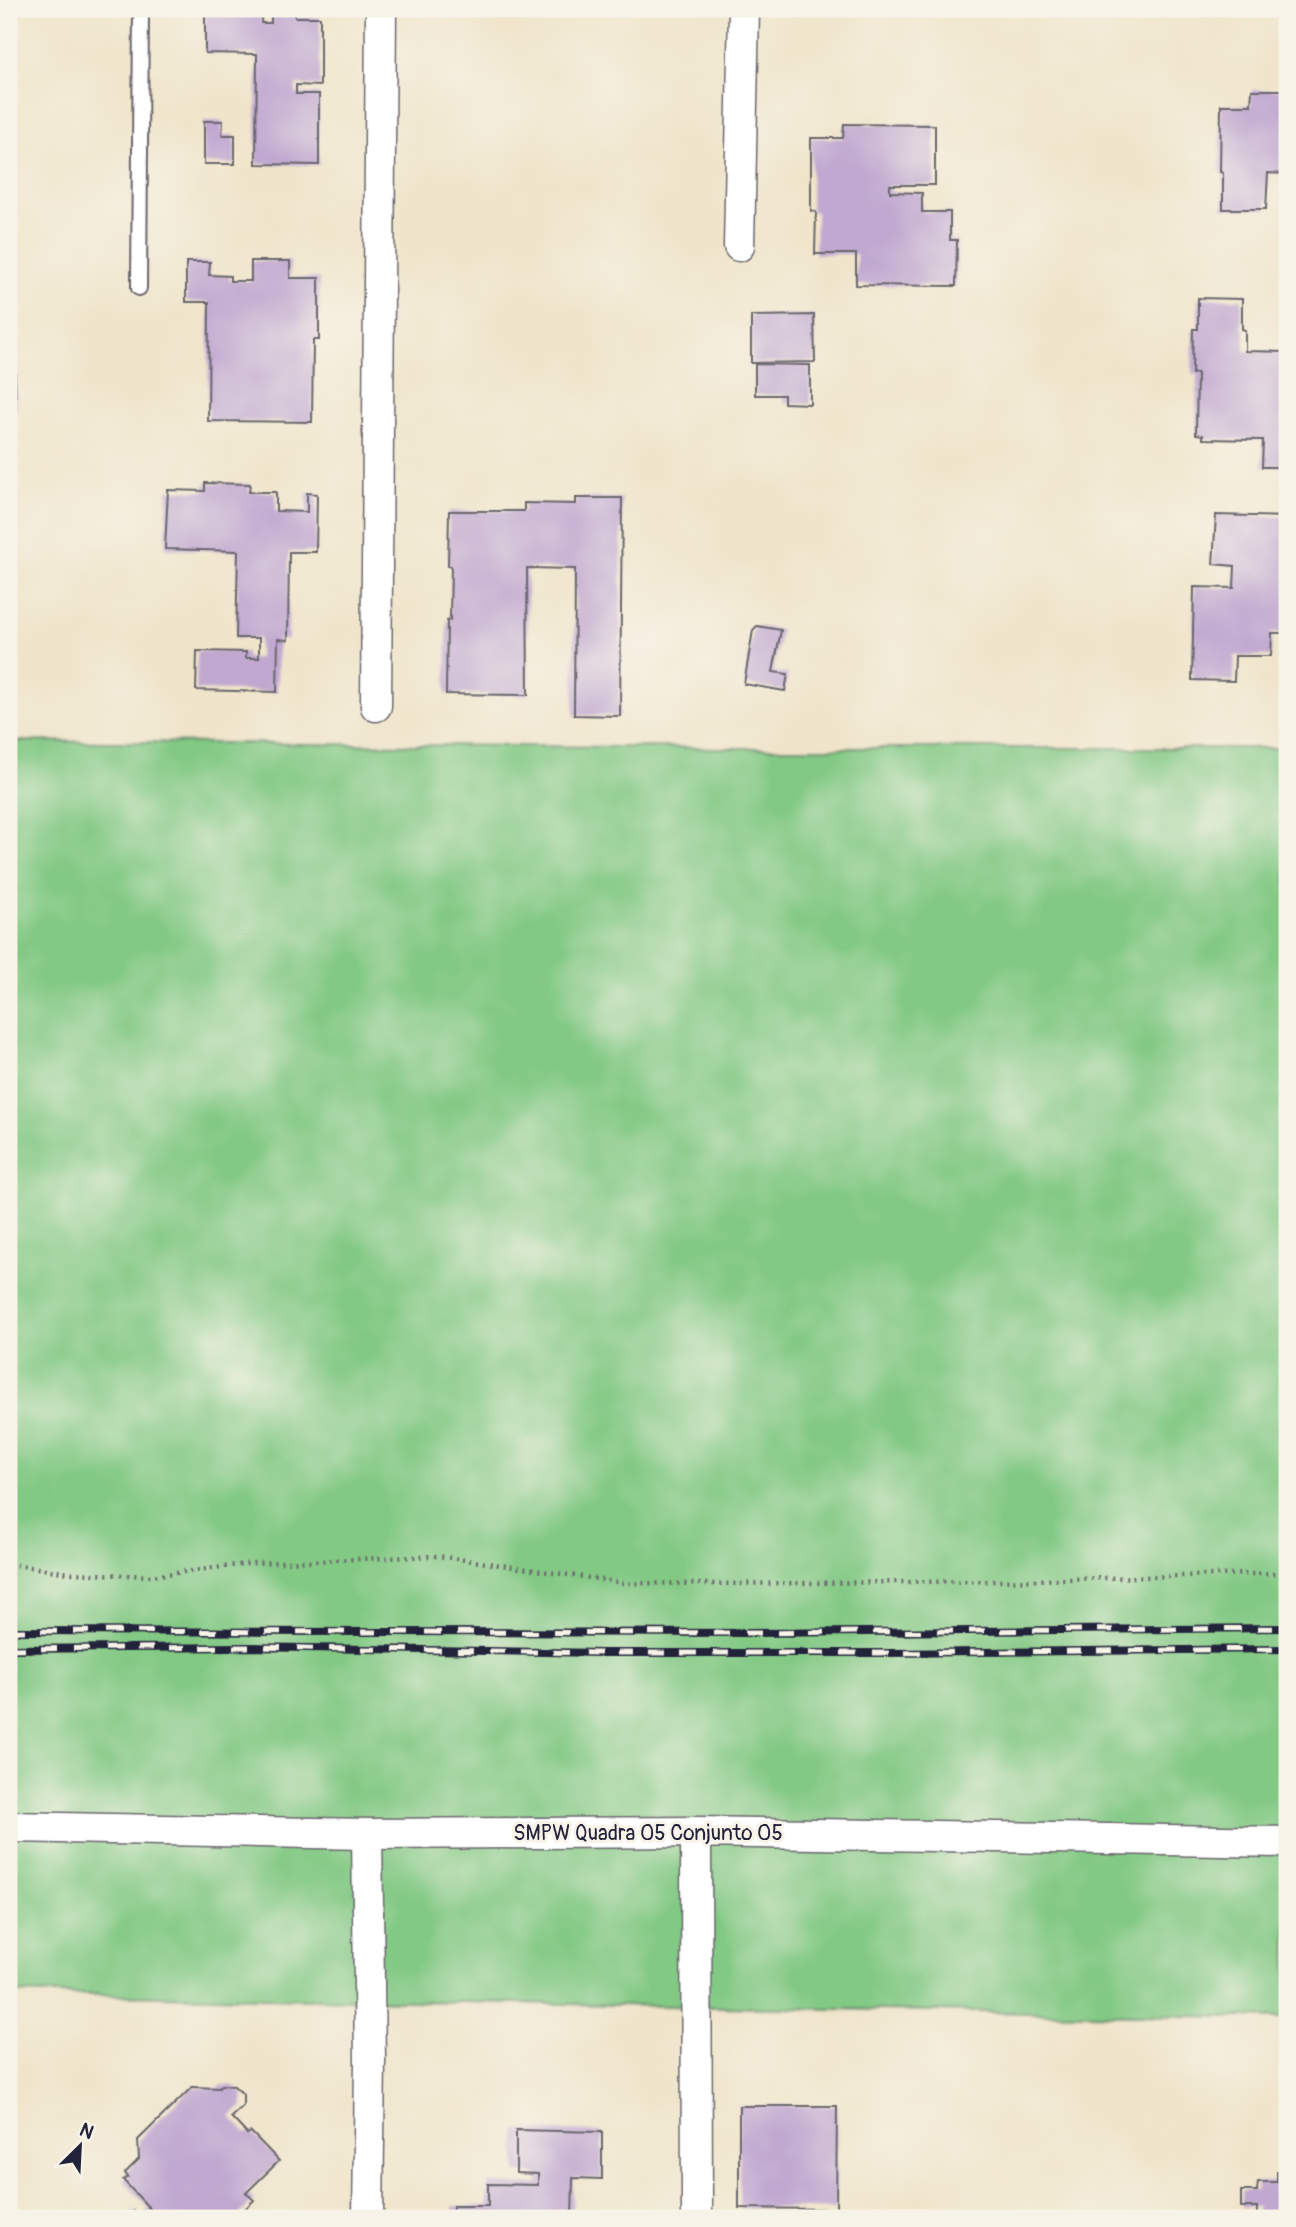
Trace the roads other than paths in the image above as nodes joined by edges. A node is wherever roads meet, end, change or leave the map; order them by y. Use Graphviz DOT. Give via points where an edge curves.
graph roads {
  1 [pos="141,9"];
  2 [pos="381,9"];
  3 [pos="744,9"];
  4 [pos="739,246"];
  5 [pos="139,288"];
  6 [pos="376,706"];
  7 [pos="9,1827"];
  8 [pos="696,1832"];
  9 [pos="367,1834"];
  10 [pos="1287,1842"];
  11 [pos="368,2218"];
  12 [pos="697,2218"];
  1 -- 5 [label="lane"];
  2 -- 6 [label="street"];
  3 -- 4 [label="street"];
  7 -- 9 [label="street, SMPW Quadra 05 Conjunto 05"];
  8 -- 9 [label="street, SMPW Quadra 05 Conjunto 05"];
  8 -- 10 [label="street, SMPW Quadra 05 Conjunto 05"];
  8 -- 12 [label="street"];
  9 -- 11 [label="street"];
}
